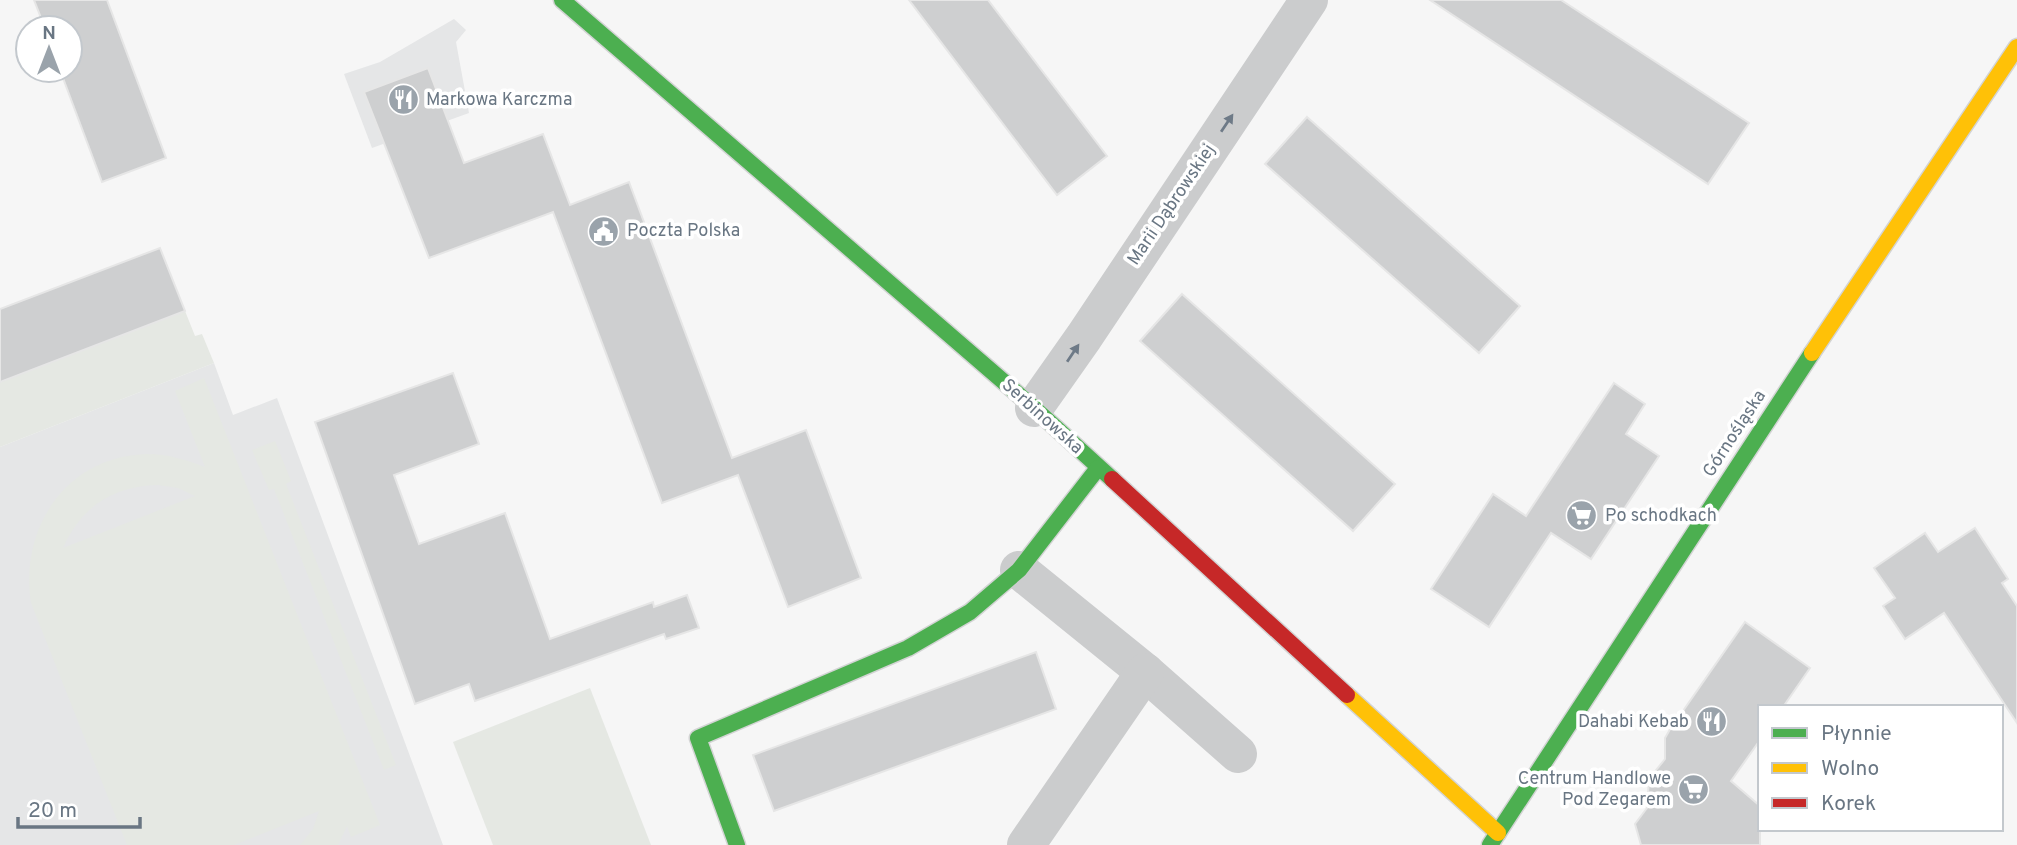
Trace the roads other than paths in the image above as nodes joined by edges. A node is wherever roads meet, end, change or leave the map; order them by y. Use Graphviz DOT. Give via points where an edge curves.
graph roads {
  1 [pos="562,0"];
  2 [pos="1309,0"];
  3 [pos="2017,47"];
  4 [pos="1034,408"];
  5 [pos="1098,468"];
  6 [pos="1019,570"];
  7 [pos="1145,672"];
  8 [pos="1237,754"];
  9 [pos="1500,841"];
  10 [pos="737,845"];
  11 [pos="1026,845"];
  1 -- 4 [label="street, Serbinowska"];
  4 -- 2 [label="street, Marii Dąbrowskiej, one-way"];
  3 -- 9 [label="street, Górnośląska" via="1754,440"];
  4 -- 5 [label="street, Serbinowska"];
  5 -- 6 [label="street"];
  5 -- 9 [label="street, Serbinowska"];
  6 -- 7 [label="street"];
  6 -- 10 [label="street" via="970,612 908,648 698,738"];
  7 -- 8 [label="street"];
  7 -- 11 [label="street"];
}
